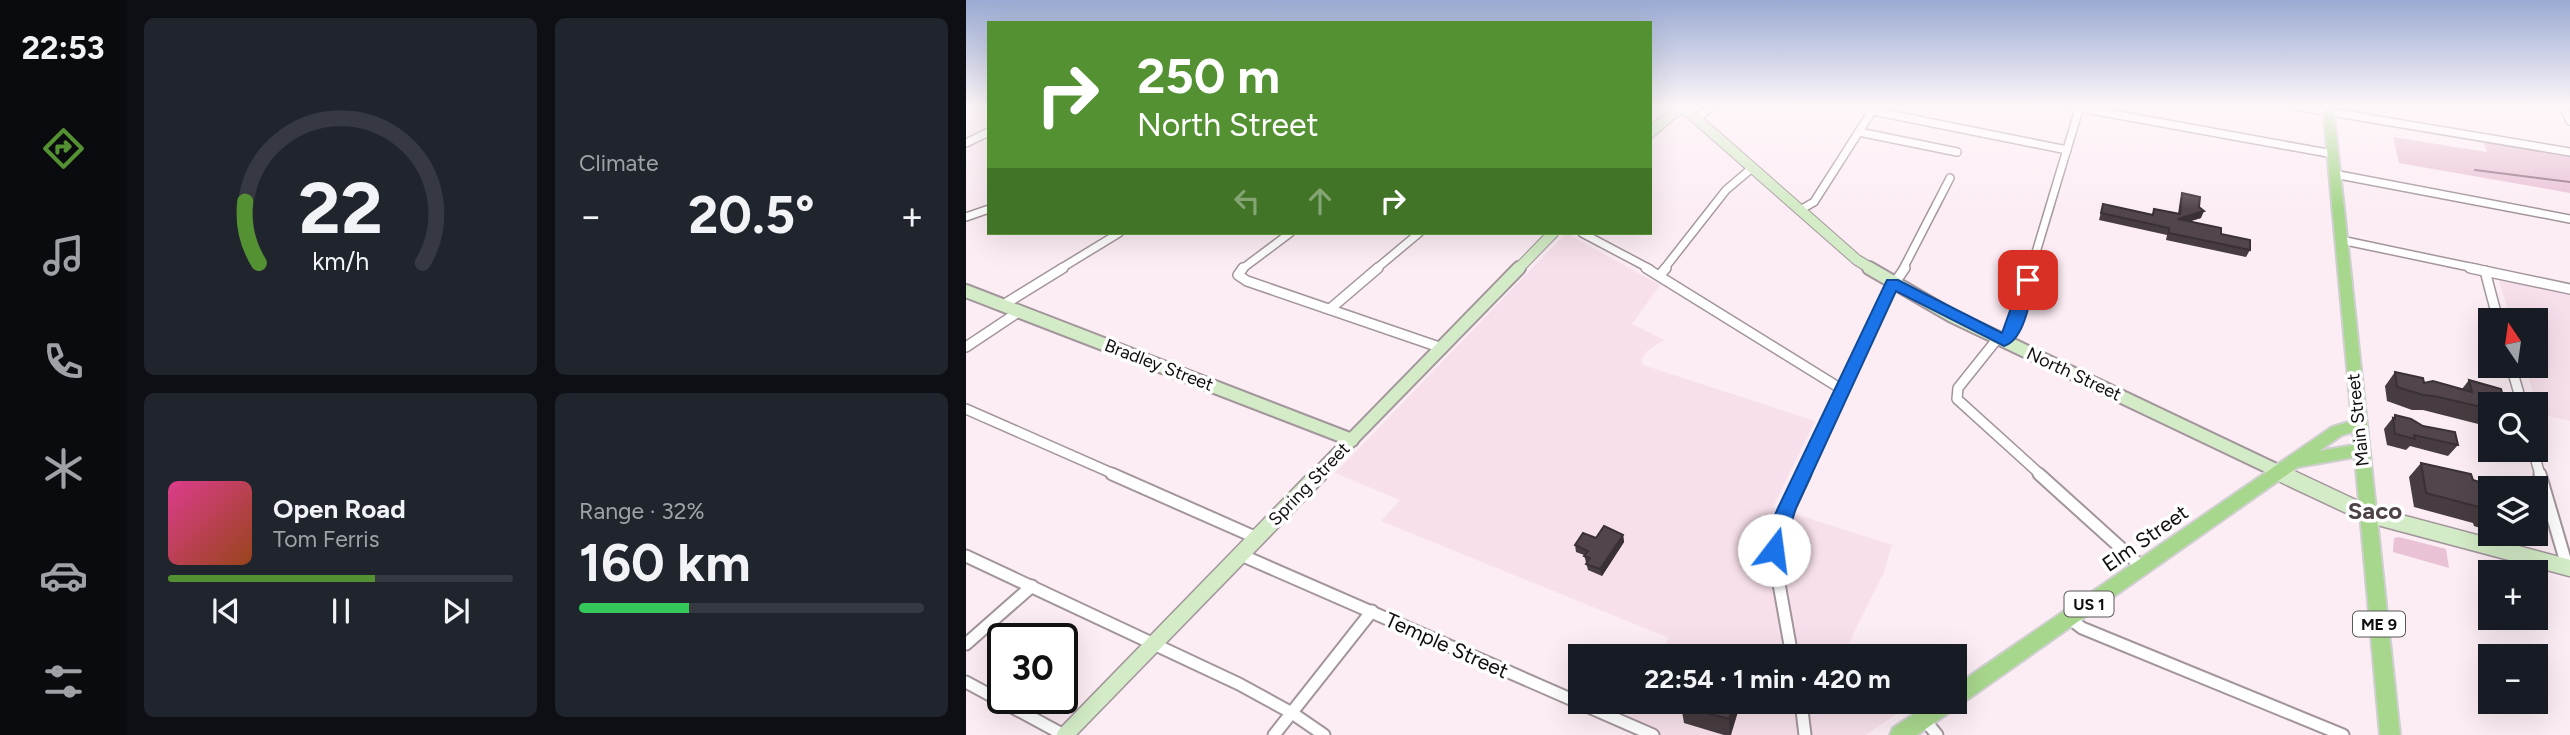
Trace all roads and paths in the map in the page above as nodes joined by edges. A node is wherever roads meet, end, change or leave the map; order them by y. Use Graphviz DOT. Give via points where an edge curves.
graph roads {
  1 [pos="1721,140"];
  2 [pos="1854,140"];
  3 [pos="1900,140"];
  4 [pos="2022,140"];
  5 [pos="2070,140"];
  6 [pos="2256,140"];
  7 [pos="2331,140"];
  8 [pos="2506,140"];
  9 [pos="2067,150"];
  10 [pos="1958,152"];
  11 [pos="2570,152"];
  12 [pos="2333,155"];
  13 [pos="1752,168"];
  14 [pos="2334,174"];
  15 [pos="1950,178"];
  16 [pos="987,210"];
  17 [pos="1800,210"];
  18 [pos="966,217"];
  19 [pos="2570,219"];
  20 [pos="1116,235"];
  21 [pos="1287,235"];
  22 [pos="1417,235"];
  23 [pos="1551,235"];
  24 [pos="1586,235"];
  25 [pos="2341,240"];
  26 [pos="2484,271"];
  27 [pos="1660,275"];
  28 [pos="1892,283"];
  29 [pos="2570,289"];
  30 [pos="968,293"];
  31 [pos="1003,305"];
  32 [pos="2495,308"];
  33 [pos="1330,309"];
  34 [pos="1020,311"];
  35 [pos="2001,340"];
  36 [pos="966,347"];
  37 [pos="1442,348"];
  38 [pos="1843,390"];
  39 [pos="966,409"];
  40 [pos="2358,425"];
  41 [pos="1352,440"];
  42 [pos="2361,450"];
  43 [pos="2536,462"];
  44 [pos="2285,467"];
  45 [pos="2367,514"];
  46 [pos="1257,538"];
  47 [pos="1241,555"];
  48 [pos="966,556"];
  49 [pos="2142,567"];
  50 [pos="2569,570"];
  51 [pos="1032,586"];
  52 [pos="1372,611"];
  53 [pos="2069,618"];
  54 [pos="1156,643"];
  55 [pos="966,644"];
  56 [pos="1790,644"];
  57 [pos="966,681"];
  58 [pos="1967,689"];
  59 [pos="1292,713"];
  60 [pos="1802,714"];
  61 [pos="1931,714"];
  62 [pos="1924,719"];
  63 [pos="1065,735"];
  64 [pos="1274,735"];
  65 [pos="1324,735"];
  66 [pos="1653,735"];
  67 [pos="1805,735"];
  68 [pos="1899,735"];
  69 [pos="1937,735"];
  70 [pos="2343,735"];
  71 [pos="2390,735"];
  1 -- 13 [label="main road, North Street"];
  2 -- 17 [label="street" via="1814,202"];
  3 -- 10 [label="street"];
  4 -- 9 [label="street"];
  5 -- 9 [label="street"];
  6 -- 12 [label="street"];
  7 -- 12 [label="main road, Main Street"];
  8 -- 11 [label="street"];
  9 -- 35 [label="street" via="2017,318 2012,331"];
  12 -- 14 [label="main road, Main Street"];
  13 -- 17 [label="main road, North Street"];
  13 -- 27 [label="street" via="1726,190"];
  14 -- 19 [label="street"];
  14 -- 25 [label="main road, Main Street"];
  15 -- 28 [label="street" via="1911,258"];
  16 -- 18 [label="street"];
  17 -- 28 [label="main road, North Street" via="1857,260"];
  20 -- 31 [label="street"];
  21 -- 33 [label="street" via="1238,274"];
  22 -- 33 [label="street"];
  23 -- 37 [label="main road, Spring Street"];
  24 -- 27 [label="street"];
  25 -- 26 [label="street"];
  25 -- 40 [label="main road, Main Street"];
  26 -- 29 [label="street"];
  26 -- 32 [label="street"];
  27 -- 38 [label="street"];
  28 -- 35 [label="main road, North Street"];
  28 -- 38 [label="street"];
  30 -- 31 [label="main road, Bradley Street"];
  31 -- 34 [label="main road, Bradley Street"];
  33 -- 37 [label="street"];
  34 -- 36 [label="street"];
  34 -- 41 [label="main road, Bradley Street"];
  35 -- 44 [label="main road, North Street"];
  35 -- 49 [label="street" via="1958,388 1957,398"];
  37 -- 41 [label="main road, Spring Street"];
  38 -- 56 [label="street" via="1775,538"];
  39 -- 46 [label="street"];
  40 -- 42 [label="main road, Main Street"];
  40 -- 44 [label="main road, Elm Street / US 1" via="2343,428"];
  41 -- 46 [label="main road, Spring Street"];
  42 -- 44 [label="main road, Elm Street / US 1"];
  42 -- 45 [label="main road, Main Street"];
  43 -- 50 [label="street"];
  44 -- 45 [label="main road, North Street"];
  44 -- 49 [label="main road, Elm Street / US 1"];
  45 -- 50 [label="main road"];
  45 -- 71 [label="main road, Main Street / ME 9"];
  46 -- 47 [label="main road, Spring Street"];
  47 -- 52 [label="street, Temple Street"];
  47 -- 54 [label="main road, Spring Street"];
  48 -- 51 [label="street"];
  49 -- 53 [label="main road, Elm Street / US 1"];
  51 -- 54 [label="street"];
  51 -- 55 [label="street"];
  52 -- 59 [label="street"];
  52 -- 66 [label="street, Temple Street"];
  53 -- 58 [label="main road, Elm Street / US 1"];
  53 -- 70 [label="street" via="2082,628"];
  54 -- 59 [label="street"];
  54 -- 63 [label="main road, Spring Street"];
  57 -- 63 [label="street"];
  59 -- 64 [label="street"];
  59 -- 65 [label="street"];
  60 -- 67 [label="street"];
  61 -- 62 [label="main road"];
  62 -- 68 [label="main road"];
  62 -- 69 [label="street"];
}
